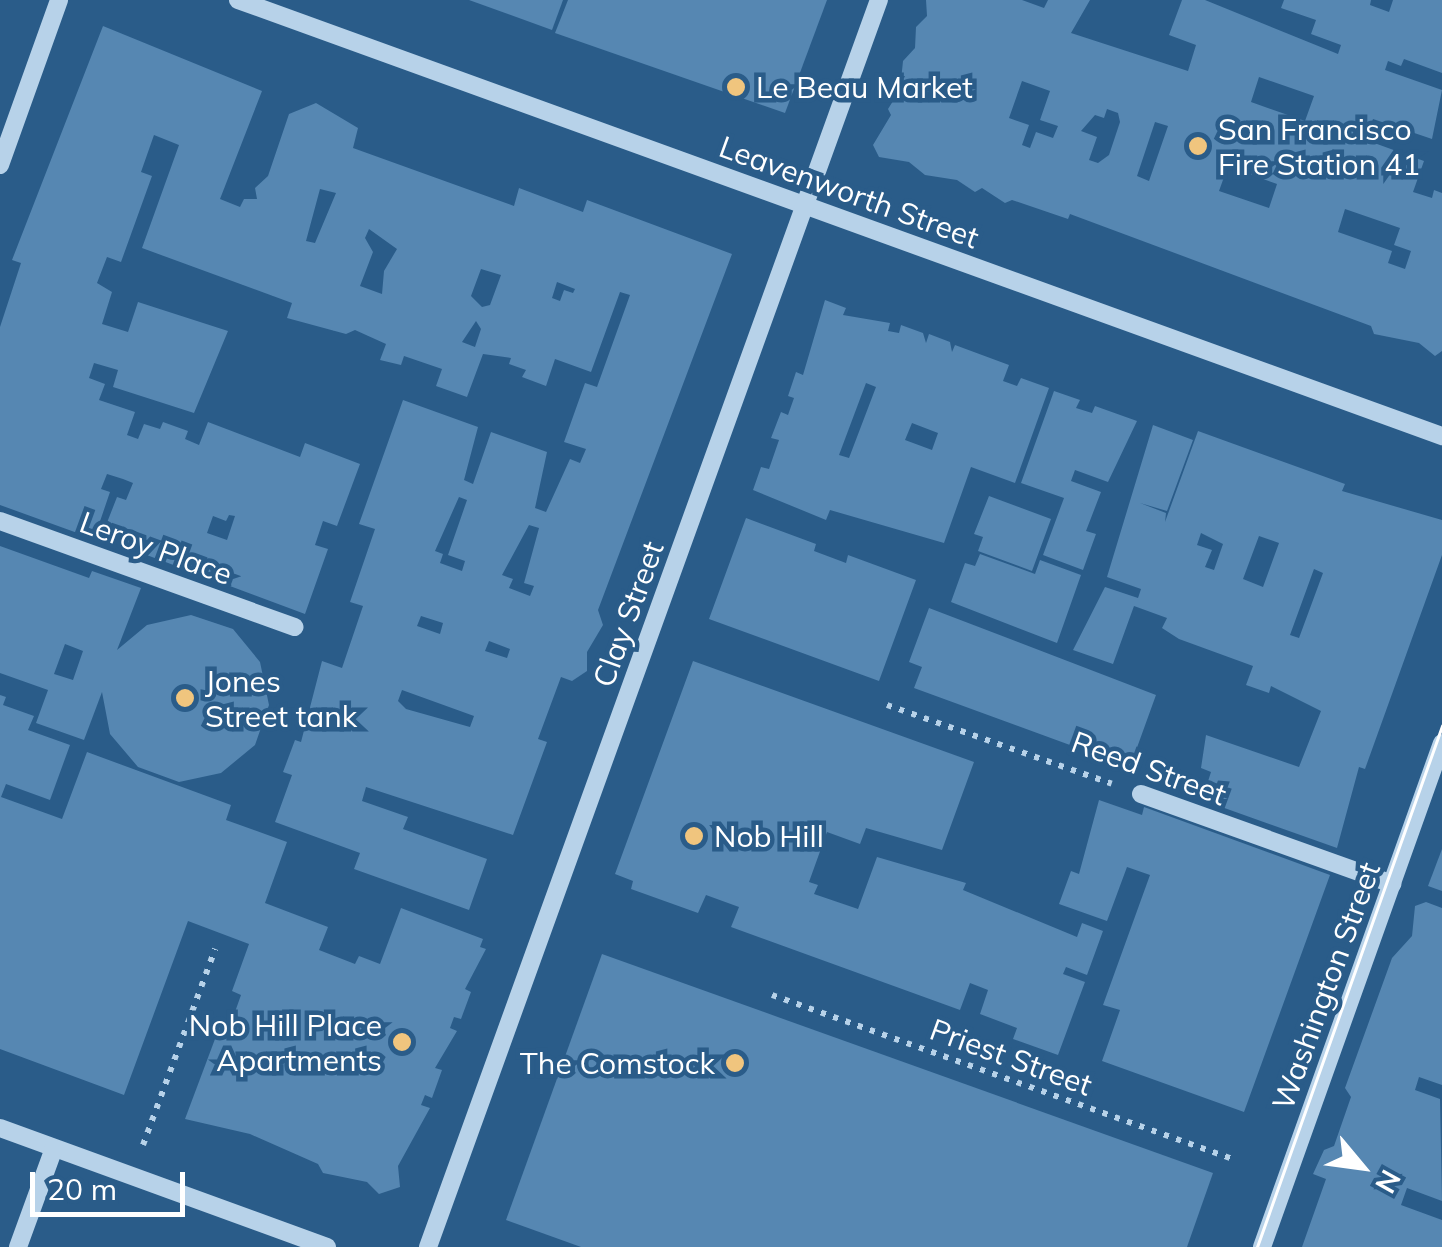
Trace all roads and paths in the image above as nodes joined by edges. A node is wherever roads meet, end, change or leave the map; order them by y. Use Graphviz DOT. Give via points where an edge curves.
graph roads {
  1 [pos="59,0"];
  2 [pos="238,0"];
  3 [pos="879,0"];
  4 [pos="0,165"];
  5 [pos="804,205"];
  6 [pos="1442,436"];
  7 [pos="0,521"];
  8 [pos="294,628"];
  9 [pos="887,705"];
  10 [pos="1442,743"];
  11 [pos="1141,794"];
  12 [pos="1392,884"];
  13 [pos="215,949"];
  14 [pos="772,995"];
  15 [pos="0,1128"];
  16 [pos="54,1148"];
  17 [pos="1236,1160"];
  18 [pos="132,1176"];
  19 [pos="18,1247"];
  20 [pos="327,1247"];
  21 [pos="428,1247"];
  22 [pos="1262,1247"];
  1 -- 4 [label="street"];
  2 -- 5 [label="street, Leavenworth Street"];
  3 -- 5 [label="street, Clay Street"];
  5 -- 6 [label="street, Leavenworth Street"];
  5 -- 21 [label="street, Clay Street"];
  7 -- 8 [label="street, Leroy Place"];
  9 -- 11 [label="path, Reed Street"];
  10 -- 12 [label="street, Washington Street"];
  11 -- 12 [label="street, Reed Street"];
  12 -- 22 [label="street, Washington Street"];
  13 -- 18 [label="path"];
  14 -- 17 [label="path, Priest Street"];
  15 -- 16 [label="street"];
  16 -- 18 [label="street"];
  16 -- 19 [label="street"];
  18 -- 20 [label="street"];
}
